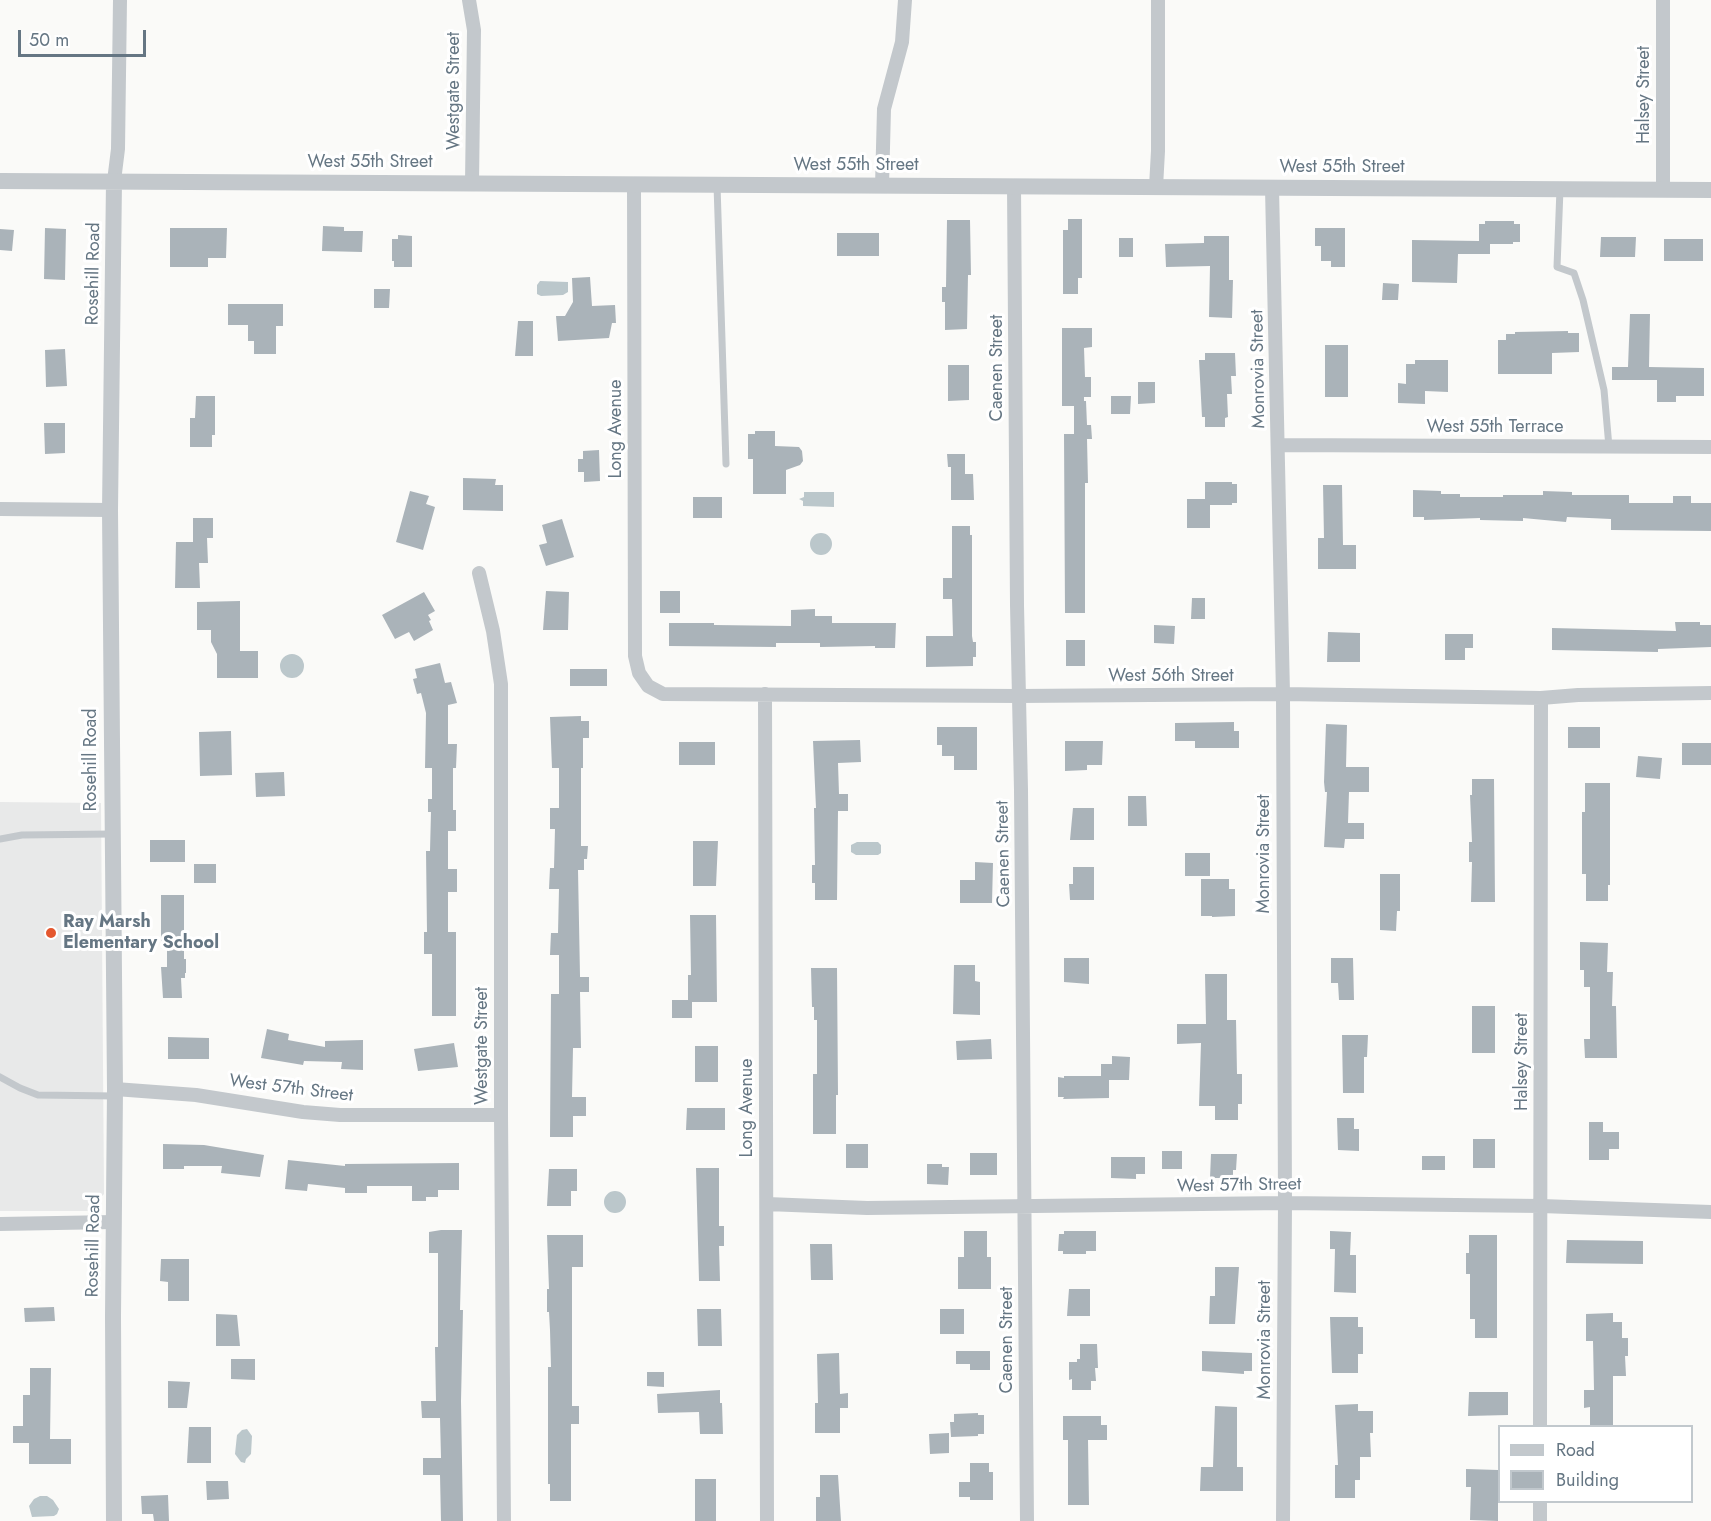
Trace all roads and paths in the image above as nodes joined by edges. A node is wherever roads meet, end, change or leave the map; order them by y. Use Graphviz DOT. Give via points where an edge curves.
graph roads {
  1 [pos="120,0"];
  2 [pos="469,0"];
  3 [pos="905,0"];
  4 [pos="1158,0"];
  5 [pos="1662,0"];
  6 [pos="0,181"];
  7 [pos="114,181"];
  8 [pos="472,183"];
  9 [pos="634,184"];
  10 [pos="717,185"];
  11 [pos="882,186"];
  12 [pos="1014,186"];
  13 [pos="1156,187"];
  14 [pos="1272,188"];
  15 [pos="1560,189"];
  16 [pos="1663,190"];
  17 [pos="1711,190"];
  18 [pos="1278,445"];
  19 [pos="1609,447"];
  20 [pos="1711,447"];
  21 [pos="726,464"];
  22 [pos="0,509"];
  23 [pos="110,510"];
  24 [pos="479,573"];
  25 [pos="639,673"];
  26 [pos="1711,693"];
  27 [pos="765,694"];
  28 [pos="1283,694"];
  29 [pos="1018,696"];
  30 [pos="1540,698"];
  31 [pos="111,834"];
  32 [pos="0,839"];
  33 [pos="0,1077"];
  34 [pos="115,1092"];
  35 [pos="501,1116"];
  36 [pos="1285,1203"];
  37 [pos="767,1204"];
  38 [pos="1541,1206"];
  39 [pos="1025,1207"];
  40 [pos="1711,1212"];
  41 [pos="114,1222"];
  42 [pos="0,1224"];
  43 [pos="1540,1425"];
  44 [pos="1540,1503"];
  45 [pos="114,1521"];
  46 [pos="504,1521"];
  47 [pos="767,1521"];
  48 [pos="1027,1521"];
  49 [pos="1284,1521"];
  50 [pos="1540,1521"];
  1 -- 7 [label="street, Rosehill Road"];
  2 -- 8 [label="street, Westgate Street" via="474,30"];
  3 -- 11 [label="street" via="902,42 884,108"];
  4 -- 13 [label="street"];
  5 -- 16 [label="street, Halsey Street"];
  6 -- 7 [label="street, West 55th Street"];
  7 -- 8 [label="street, West 55th Street"];
  7 -- 23 [label="street, Rosehill Road"];
  8 -- 9 [label="street, West 55th Street"];
  9 -- 10 [label="street, West 55th Street"];
  9 -- 25 [label="street, Long Avenue" via="635,656"];
  10 -- 11 [label="street, West 55th Street"];
  10 -- 21 [label="lane"];
  11 -- 12 [label="street, West 55th Street"];
  12 -- 13 [label="street, West 55th Street"];
  12 -- 29 [label="street, Caenen Street"];
  13 -- 14 [label="street, West 55th Street"];
  14 -- 15 [label="street, West 55th Street"];
  14 -- 18 [label="street, Monrovia Street"];
  15 -- 16 [label="street, West 55th Street"];
  15 -- 19 [label="lane" via="1557,267 1574,273 1583,300 1604,390"];
  16 -- 17 [label="street, West 55th Street"];
  18 -- 19 [label="street, West 55th Terrace"];
  18 -- 28 [label="street, Monrovia Street"];
  19 -- 20 [label="street, West 55th Terrace"];
  22 -- 23 [label="street"];
  23 -- 31 [label="street, Rosehill Road"];
  24 -- 35 [label="street, Westgate Street" via="501,684"];
  25 -- 27 [label="street, West 56th Street" via="648,686 663,694"];
  26 -- 30 [label="street, West 56th Street"];
  27 -- 29 [label="street, West 56th Street"];
  27 -- 37 [label="street, Long Avenue"];
  28 -- 29 [label="street, West 56th Street"];
  28 -- 30 [label="street, West 56th Street"];
  28 -- 36 [label="street, Monrovia Street"];
  29 -- 39 [label="street, Caenen Street"];
  30 -- 38 [label="street, Halsey Street"];
  31 -- 32 [label="lane" via="22,835"];
  31 -- 34 [label="street, Rosehill Road"];
  33 -- 34 [label="lane" via="38,1095"];
  34 -- 35 [label="street, West 57th Street" via="196,1095 340,1115"];
  34 -- 41 [label="street, Rosehill Road"];
  35 -- 46 [label="street, Westgate Street"];
  36 -- 38 [label="street, West 57th Street"];
  36 -- 39 [label="street, West 57th Street"];
  36 -- 49 [label="street, Monrovia Street"];
  37 -- 39 [label="street, West 57th Street"];
  37 -- 47 [label="street, Long Avenue"];
  38 -- 40 [label="street, West 57th Street"];
  38 -- 43 [label="street, Halsey Street"];
  39 -- 48 [label="street, Caenen Street"];
  41 -- 42 [label="street"];
  41 -- 45 [label="street, Rosehill Road"];
  44 -- 50 [label="street"];
}
